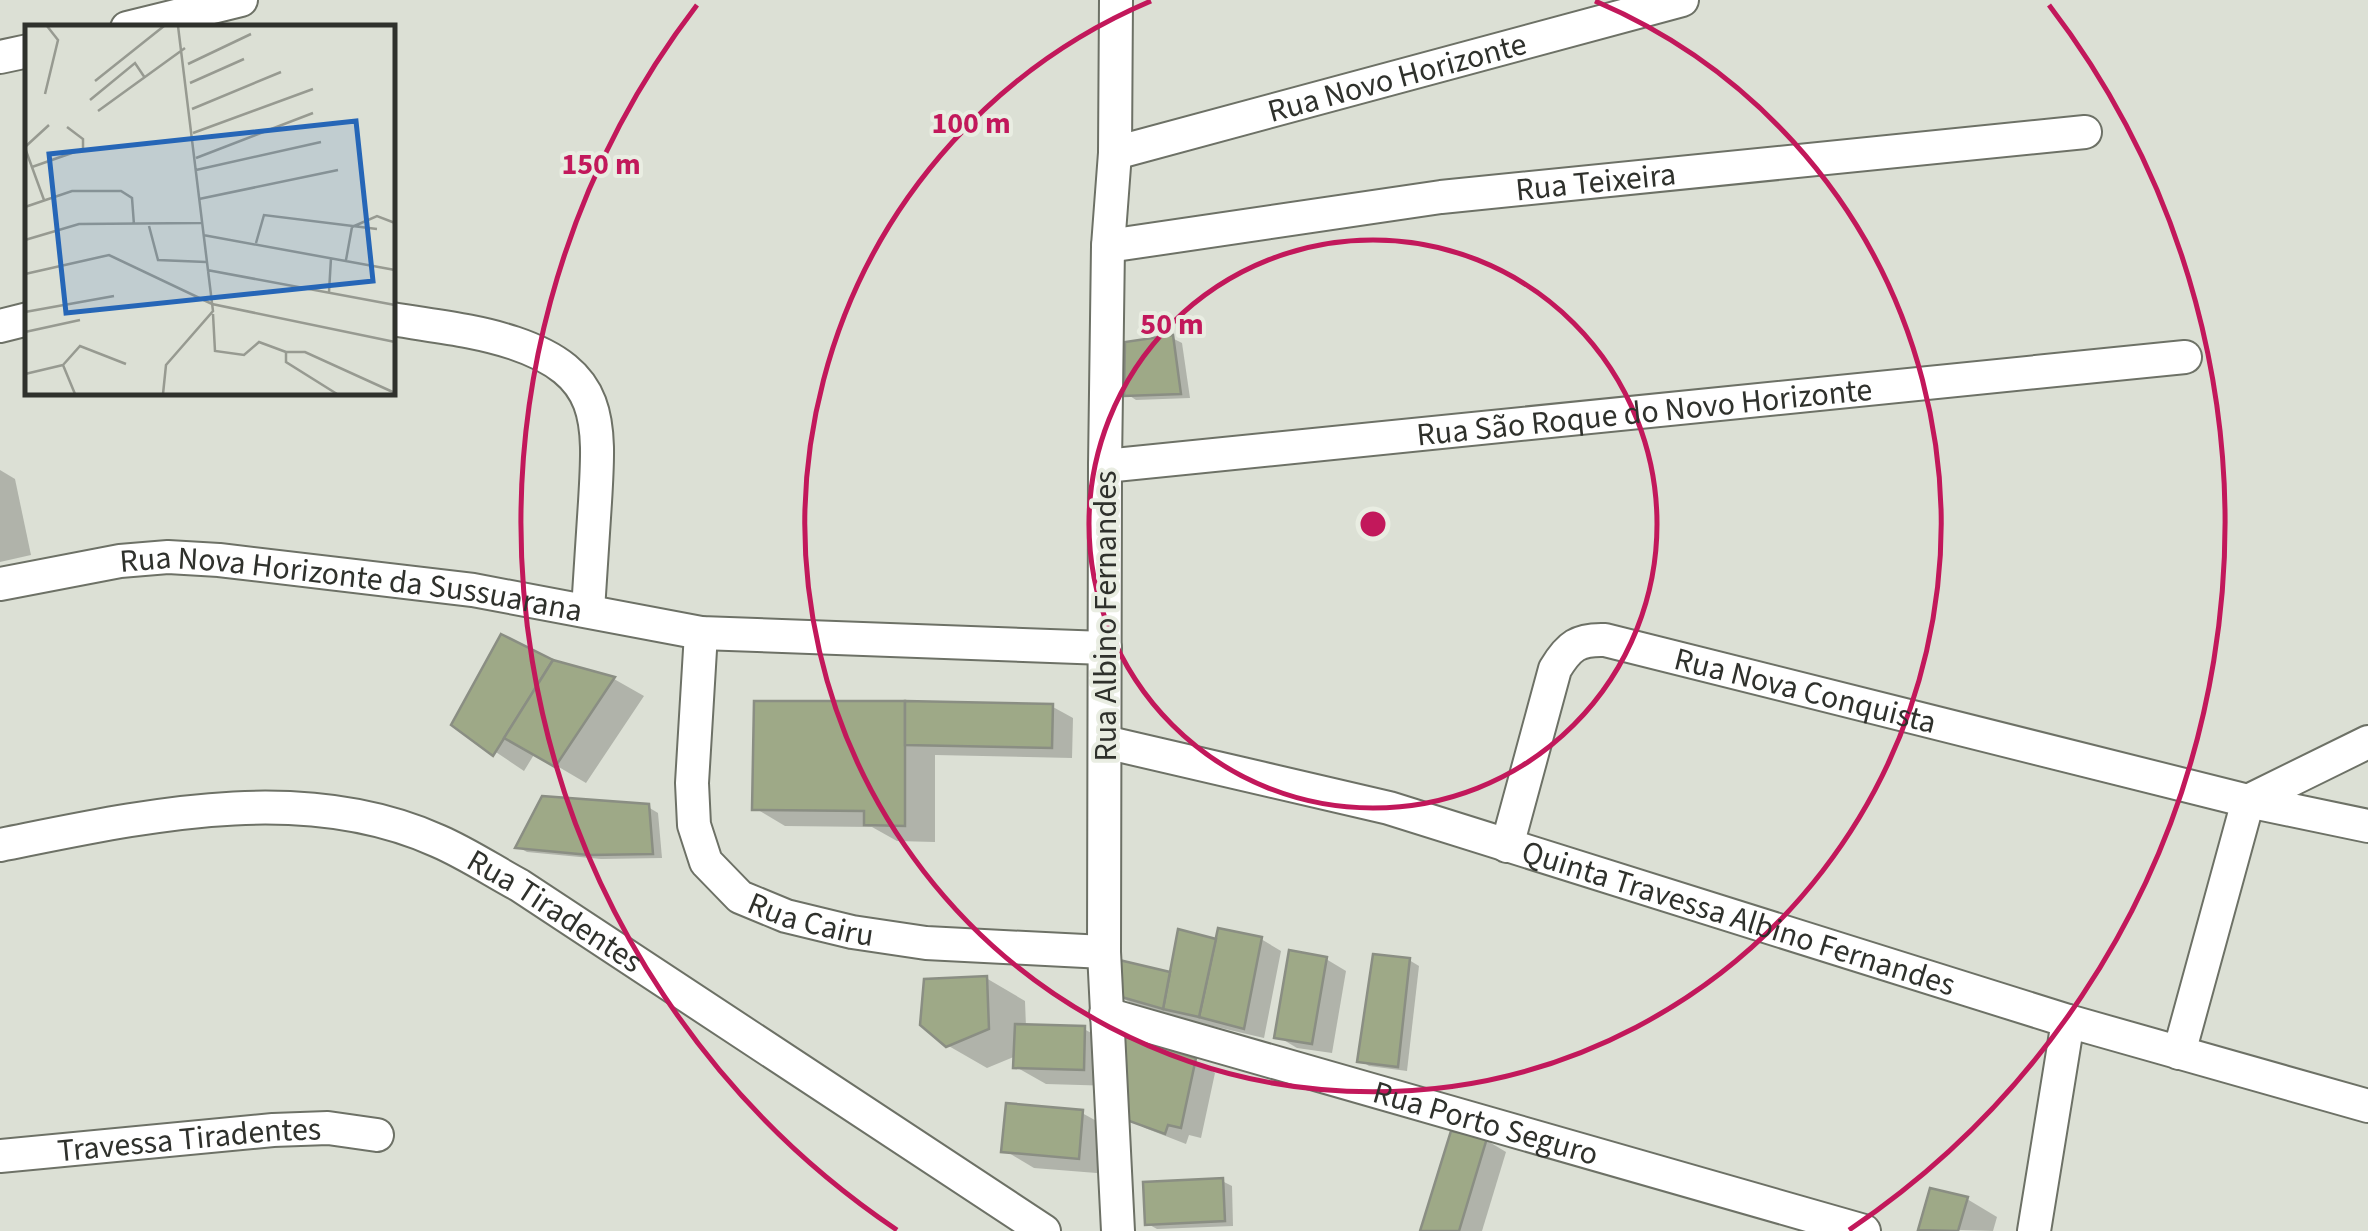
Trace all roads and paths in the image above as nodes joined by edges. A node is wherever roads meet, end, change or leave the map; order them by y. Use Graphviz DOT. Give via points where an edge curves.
graph roads {
  1 [pos="241,0"];
  2 [pos="1116,0"];
  3 [pos="1682,0"];
  4 [pos="139,25"];
  5 [pos="25,52"];
  6 [pos="0,57"];
  7 [pos="2085,132"];
  8 [pos="1115,153"];
  9 [pos="1108,246"];
  10 [pos="25,320"];
  11 [pos="395,320"];
  12 [pos="0,326"];
  13 [pos="2186,357"];
  14 [pos="1105,466"];
  15 [pos="0,584"];
  16 [pos="588,610"];
  17 [pos="702,632"];
  18 [pos="1105,648"];
  19 [pos="1105,742"];
  20 [pos="2368,742"];
  21 [pos="2248,801"];
  22 [pos="2368,826"];
  23 [pos="0,845"];
  24 [pos="1507,846"];
  25 [pos="1104,952"];
  26 [pos="1106,1014"];
  27 [pos="2068,1021"];
  28 [pos="2179,1052"];
  29 [pos="2368,1106"];
  30 [pos="377,1136"];
  31 [pos="0,1156"];
  32 [pos="1044,1231"];
  33 [pos="1118,1231"];
  34 [pos="1864,1231"];
  35 [pos="2034,1231"];
  1 -- 4 [label="street"];
  2 -- 8 [label="street, Rua Albino Fernandes"];
  3 -- 8 [label="street, Rua Novo Horizonte"];
  5 -- 6 [label="street"];
  7 -- 9 [label="street, Rua Teixeira" via="1441,197"];
  8 -- 9 [label="street, Rua Albino Fernandes"];
  9 -- 14 [label="street, Rua Albino Fernandes"];
  10 -- 12 [label="street"];
  11 -- 16 [label="street" via="512,342 574,375 600,435"];
  13 -- 14 [label="street, Rua São Roque do Novo Horizonte"];
  14 -- 18 [label="street, Rua Albino Fernandes"];
  15 -- 16 [label="street, Rua Nova Horizonte da Sussuarana" via="168,558 219,560"];
  16 -- 17 [label="street, Rua Nova Horizonte da Sussuarana"];
  17 -- 18 [label="street, Rua Nova Horizonte da Sussuarana"];
  17 -- 25 [label="street, Rua Cairu" via="694,825 706,862 740,898 852,932 926,943"];
  18 -- 19 [label="street, Rua Albino Fernandes"];
  19 -- 24 [label="street, Quinta Travessa Albino Fernandes" via="1389,808"];
  19 -- 25 [label="street, Rua Albino Fernandes"];
  20 -- 21 [label="street"];
  21 -- 22 [label="street, Rua Nova Conquista"];
  21 -- 24 [label="street, Rua Nova Conquista" via="1587,639 1568,647 1555,668"];
  21 -- 28 [label="street"];
  23 -- 32 [label="street, Rua Tiradentes" via="223,809 370,819 437,840 519,885"];
  24 -- 27 [label="street, Quinta Travessa Albino Fernandes"];
  25 -- 26 [label="street, Rua Albino Fernandes"];
  26 -- 33 [label="street, Rua Albino Fernandes"];
  26 -- 34 [label="street, Rua Porto Seguro"];
  27 -- 28 [label="street, Quinta Travessa Albino Fernandes"];
  27 -- 35 [label="street"];
  28 -- 29 [label="street, Quinta Travessa Albino Fernandes"];
  30 -- 31 [label="street, Travessa Tiradentes" via="328,1128 273,1130"];
}
